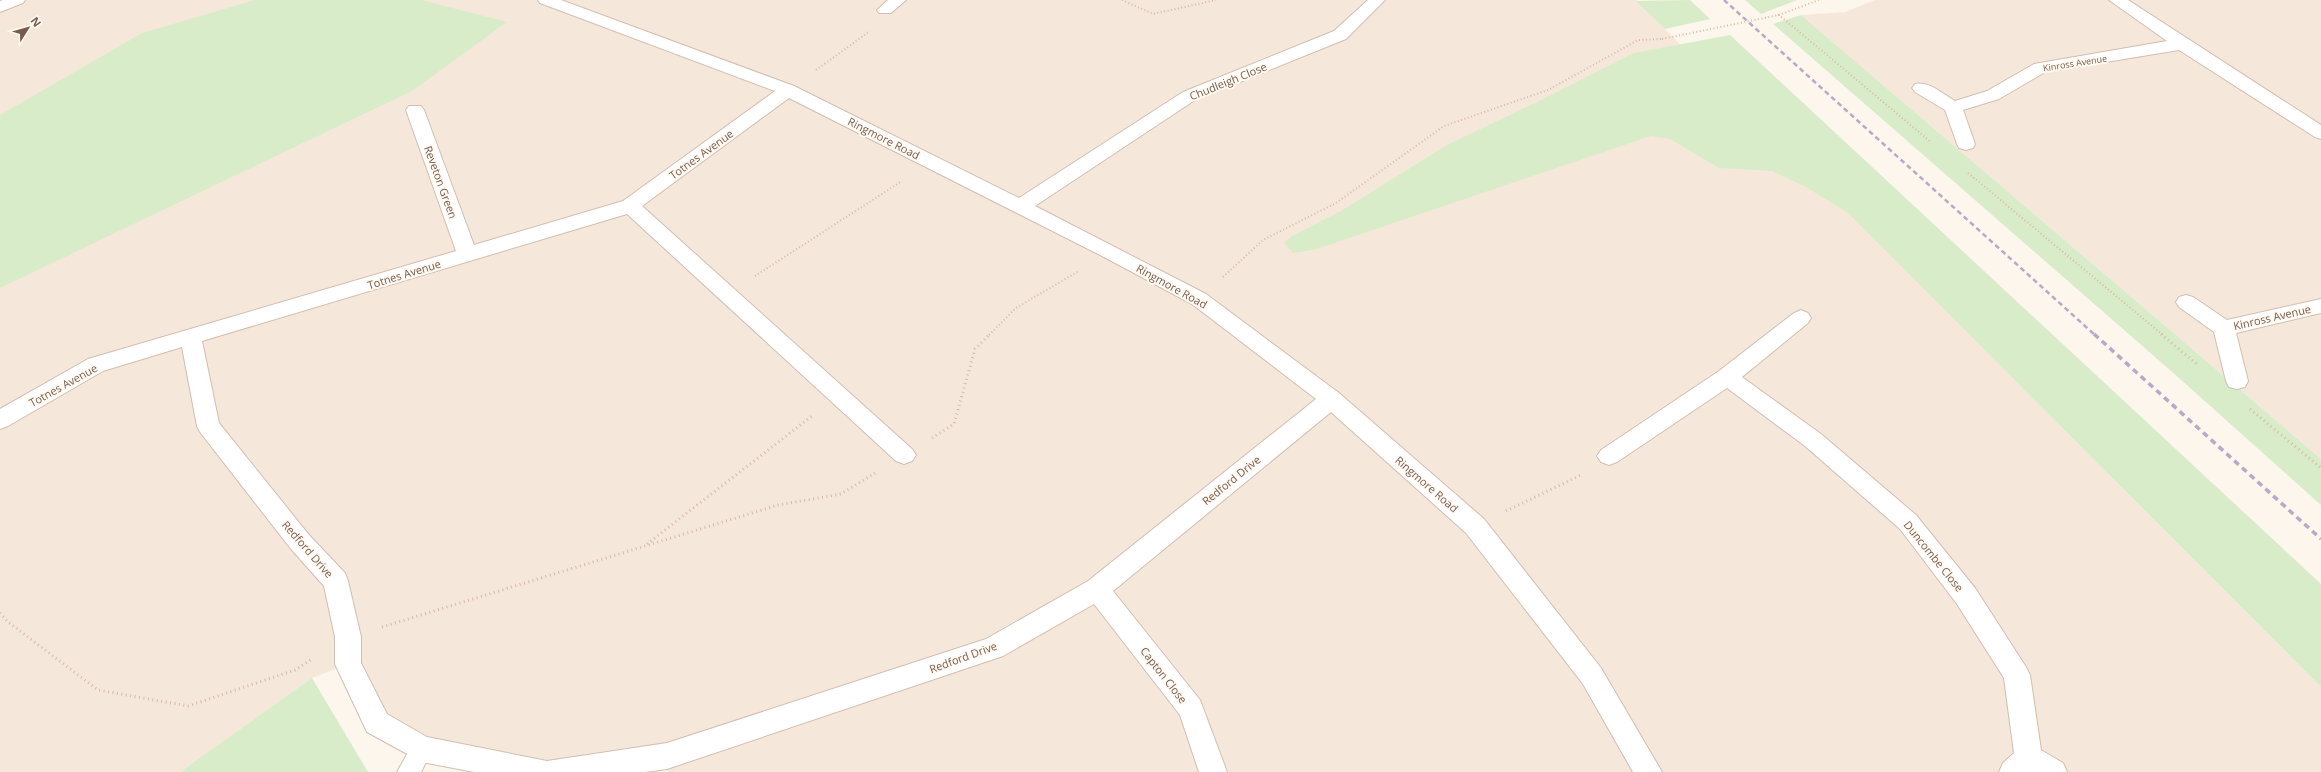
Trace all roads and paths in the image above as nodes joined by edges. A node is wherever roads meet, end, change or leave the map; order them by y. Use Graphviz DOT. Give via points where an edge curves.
graph roads {
  1 [pos="17,0"];
  2 [pos="546,0"];
  3 [pos="898,0"];
  4 [pos="1122,0"];
  5 [pos="1216,0"];
  6 [pos="1377,0"];
  7 [pos="1819,0"];
  8 [pos="2117,0"];
  9 [pos="0,7"];
  10 [pos="885,10"];
  11 [pos="1779,15"];
  12 [pos="2182,44"];
  13 [pos="1921,88"];
  14 [pos="788,90"];
  15 [pos="1953,107"];
  16 [pos="415,110"];
  17 [pos="2321,133"];
  18 [pos="1932,142"];
  19 [pos="1966,144"];
  20 [pos="931,162"];
  21 [pos="1962,168"];
  22 [pos="630,206"];
  23 [pos="1019,207"];
  24 [pos="1111,252"];
  25 [pos="466,254"];
  26 [pos="727,295"];
  27 [pos="1199,299"];
  28 [pos="2186,302"];
  29 [pos="2321,306"];
  30 [pos="1801,318"];
  31 [pos="2224,328"];
  32 [pos="191,338"];
  33 [pos="2199,366"];
  34 [pos="1727,377"];
  35 [pos="2237,381"];
  36 [pos="839,396"];
  37 [pos="1331,399"];
  38 [pos="2248,407"];
  39 [pos="0,420"];
  40 [pos="904,455"];
  41 [pos="1609,456"];
  42 [pos="2321,468"];
  43 [pos="1475,526"];
  44 [pos="645,546"];
  45 [pos="1097,589"];
  46 [pos="0,613"];
  47 [pos="348,637"];
  48 [pos="422,749"];
  49 [pos="668,764"];
  50 [pos="2020,765"];
  51 [pos="408,772"];
  52 [pos="542,772"];
  53 [pos="552,772"];
  54 [pos="1213,772"];
  55 [pos="1648,772"];
  56 [pos="2053,772"];
  1 -- 9 [label="street"];
  2 -- 14 [label="street, Ringmore Road"];
  3 -- 10 [label="street"];
  4 -- 5 [label="path" via="1153,14"];
  6 -- 23 [label="street, Chudleigh Close" via="1340,35 1189,96"];
  7 -- 11 [label="path"];
  8 -- 12 [label="street"];
  10 -- 14 [label="path" via="868,34"];
  11 -- 18 [label="path"];
  11 -- 27 [label="path, bridge" via="1662,39 1638,40 1548,90 1444,126 1336,203 1263,240"];
  12 -- 15 [label="street, Kinross Avenue" via="2040,68 1993,95"];
  12 -- 17 [label="street"];
  13 -- 15 [label="street"];
  14 -- 20 [label="street, Ringmore Road"];
  14 -- 22 [label="street, Totnes Avenue"];
  15 -- 19 [label="street"];
  16 -- 25 [label="street, Reveton Green"];
  20 -- 23 [label="street, Ringmore Road"];
  20 -- 26 [label="path"];
  21 -- 33 [label="path"];
  22 -- 25 [label="street, Totnes Avenue"];
  22 -- 26 [label="street"];
  23 -- 24 [label="street, Ringmore Road"];
  24 -- 27 [label="street, Ringmore Road"];
  24 -- 40 [label="path" via="1016,308 975,349 954,424"];
  25 -- 32 [label="street, Totnes Avenue"];
  26 -- 36 [label="street"];
  27 -- 37 [label="street, Ringmore Road"];
  28 -- 31 [label="street, Kinross Avenue"];
  29 -- 31 [label="street, Kinross Avenue"];
  30 -- 34 [label="street"];
  31 -- 35 [label="street, Kinross Avenue"];
  32 -- 39 [label="street, Totnes Avenue" via="96,365"];
  32 -- 47 [label="street, Redford Drive" via="208,426 300,542 336,581"];
  34 -- 41 [label="street"];
  34 -- 50 [label="street, Duncombe Close" via="1813,440 1908,522 1966,596 2017,675"];
  36 -- 40 [label="street"];
  36 -- 44 [label="path"];
  37 -- 43 [label="street, Ringmore Road"];
  37 -- 45 [label="street, Redford Drive"];
  38 -- 42 [label="path"];
  40 -- 44 [label="path" via="841,494 778,505"];
  41 -- 43 [label="path" via="1565,484"];
  43 -- 55 [label="street, Ringmore Road" via="1592,676"];
  44 -- 47 [label="path"];
  45 -- 49 [label="street, Redford Drive" via="994,648"];
  45 -- 54 [label="street, Capton Close" via="1191,709"];
  46 -- 47 [label="path" via="8,622 98,690 188,706 295,670"];
  47 -- 48 [label="street, Redford Drive" via="348,664 377,723"];
  48 -- 51 [label="lane"];
  48 -- 52 [label="street, Redford Drive"];
  49 -- 53 [label="street, Redford Drive"];
  50 -- 56 [label="street"];
}
